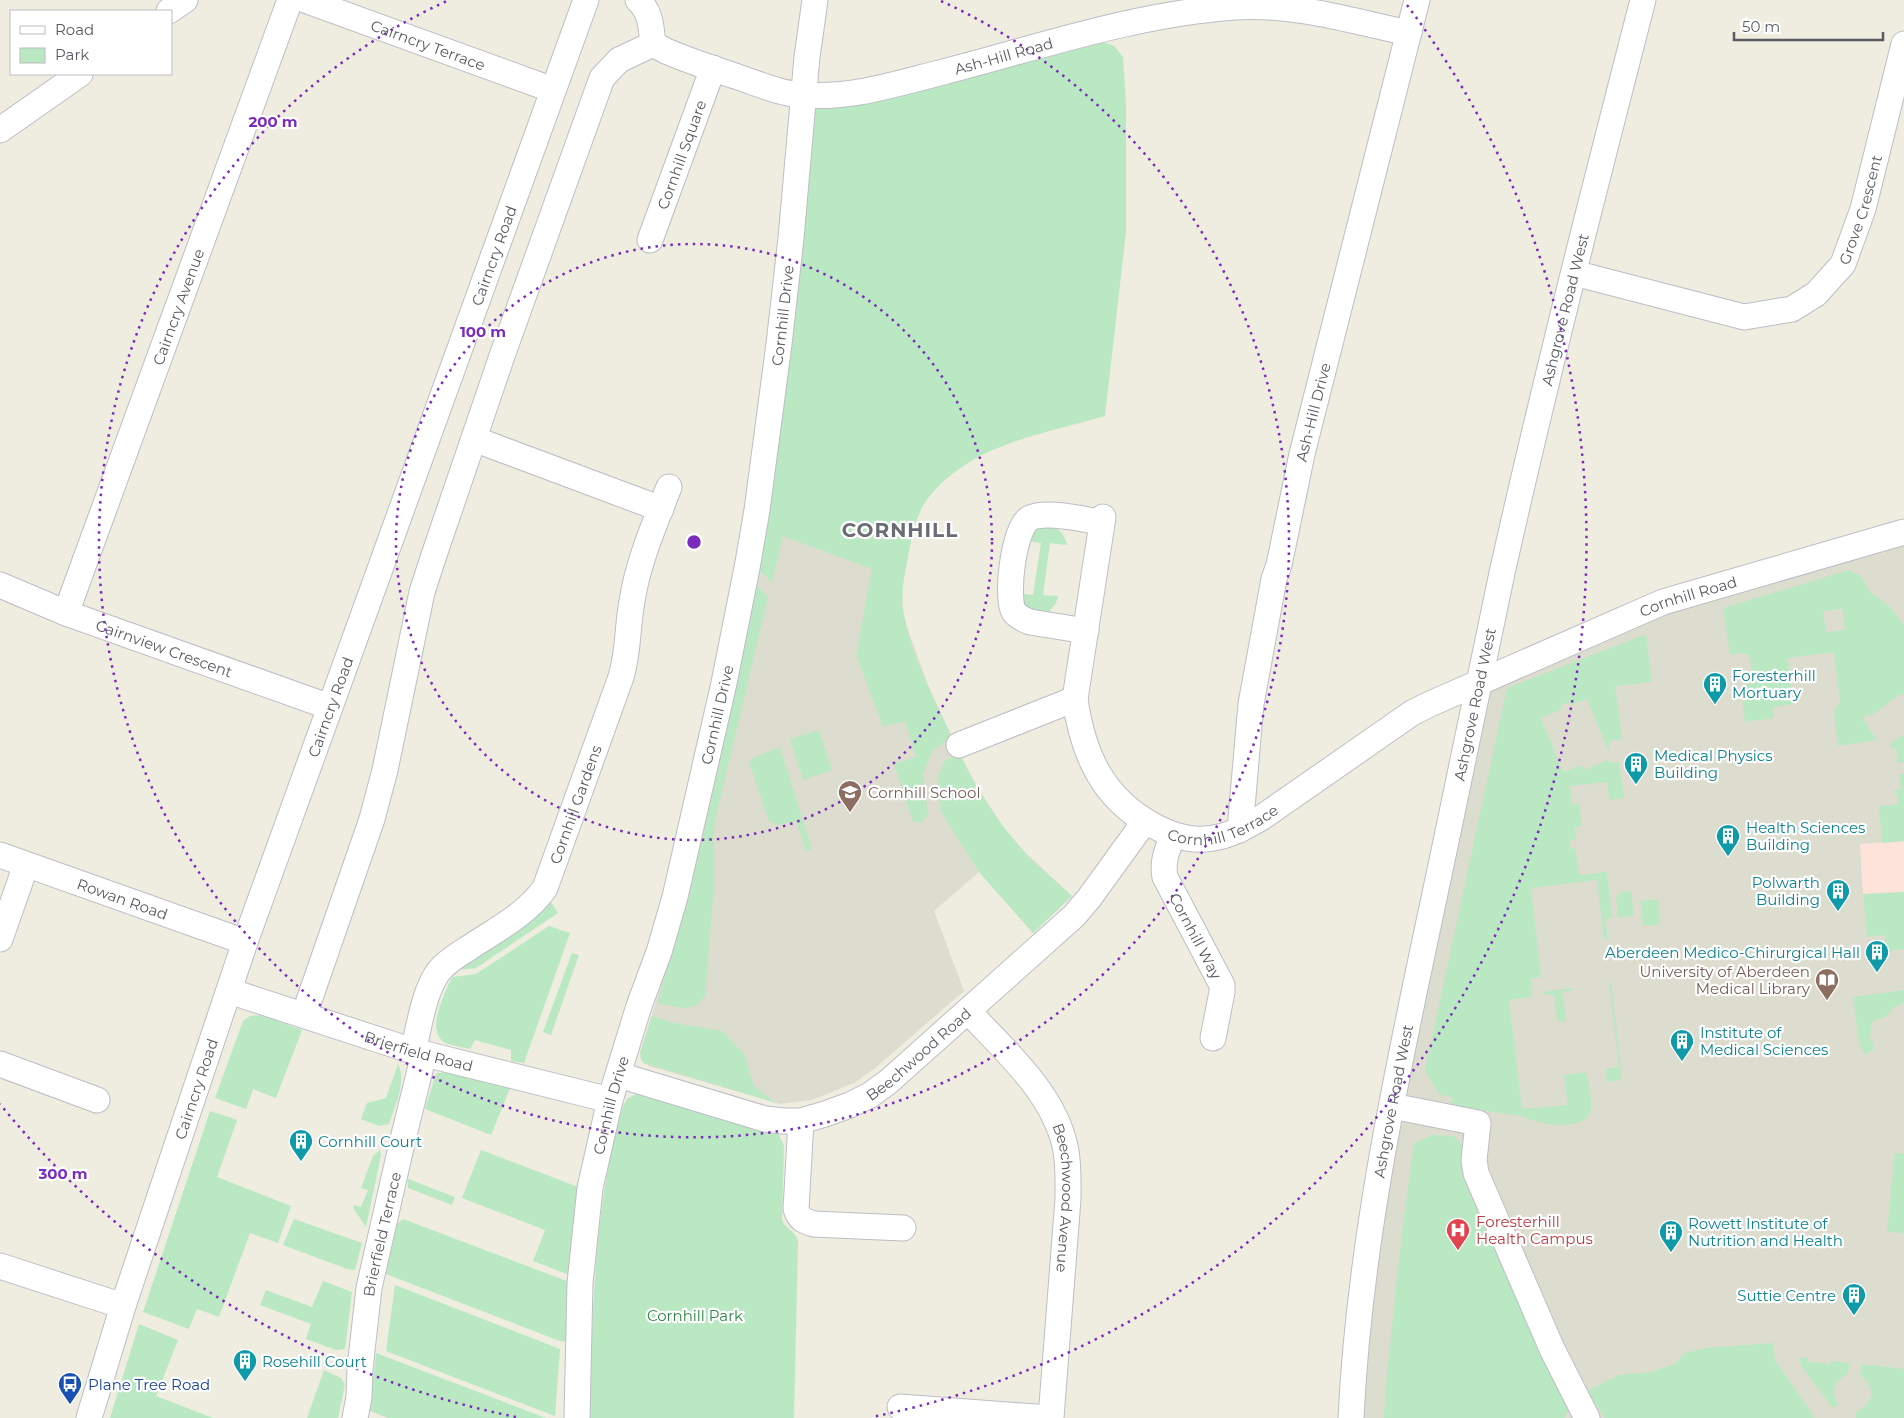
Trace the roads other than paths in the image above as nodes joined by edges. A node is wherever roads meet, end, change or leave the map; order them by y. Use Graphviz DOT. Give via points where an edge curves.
graph roads {
  1 [pos="185,0"];
  2 [pos="290,0"];
  3 [pos="305,0"];
  4 [pos="586,0"];
  5 [pos="638,0"];
  6 [pos="815,0"];
  7 [pos="1416,0"];
  8 [pos="1643,0"];
  9 [pos="1298,5"];
  10 [pos="170,10"];
  11 [pos="1130,11"];
  12 [pos="1409,34"];
  13 [pos="653,44"];
  14 [pos="1904,44"];
  15 [pos="713,68"];
  16 [pos="79,75"];
  17 [pos="553,90"];
  18 [pos="804,95"];
  19 [pos="0,130"];
  20 [pos="650,240"];
  21 [pos="1574,273"];
  22 [pos="474,438"];
  23 [pos="1904,532"];
  24 [pos="0,585"];
  25 [pos="66,613"];
  26 [pos="1086,631"];
  27 [pos="1480,682"];
  28 [pos="1076,699"];
  29 [pos="330,707"];
  30 [pos="959,745"];
  31 [pos="1145,821"];
  32 [pos="1240,830"];
  33 [pos="1173,836"];
  34 [pos="0,855"];
  35 [pos="26,866"];
  36 [pos="0,939"];
  37 [pos="245,942"];
  38 [pos="229,991"];
  39 [pos="968,1011"];
  40 [pos="304,1015"];
  41 [pos="1213,1038"];
  42 [pos="419,1052"];
  43 [pos="0,1064"];
  44 [pos="619,1075"];
  45 [pos="97,1100"];
  46 [pos="610,1100"];
  47 [pos="1392,1106"];
  48 [pos="800,1121"];
  49 [pos="903,1228"];
  50 [pos="0,1266"];
  51 [pos="123,1306"];
  52 [pos="900,1407"];
  53 [pos="89,1418"];
  54 [pos="355,1418"];
  55 [pos="577,1418"];
  56 [pos="1050,1418"];
  57 [pos="1351,1418"];
  58 [pos="1587,1418"];
  1 -- 10 [label="street"];
  2 -- 25 [label="street, Cairncry Avenue"];
  3 -- 17 [label="street, Cairncry Terrace"];
  4 -- 17 [label="street, Cairncry Road"];
  5 -- 13 [label="street" via="649,14"];
  6 -- 18 [label="street, Cornhill Drive"];
  7 -- 12 [label="street, Ash-Hill Drive"];
  8 -- 21 [label="street, Ashgrove Road West"];
  9 -- 11 [label="street, Ash-Hill Road"];
  9 -- 12 [label="street, Ash-Hill Road"];
  11 -- 18 [label="street, Ash-Hill Road" via="880,88 843,95"];
  12 -- 32 [label="street, Ash-Hill Drive" via="1304,445 1274,579 1251,704"];
  13 -- 15 [label="street, Ash-Hill Road" via="666,52"];
  13 -- 22 [label="street" via="619,60 602,78"];
  14 -- 21 [label="street, Grove Crescent" via="1863,209 1843,264 1816,294 1792,308 1744,317"];
  15 -- 18 [label="street, Ash-Hill Road" via="771,88"];
  15 -- 20 [label="street, Cornhill Square"];
  16 -- 19 [label="street"];
  17 -- 29 [label="street, Cairncry Road"];
  18 -- 44 [label="street, Cornhill Drive" via="779,344 748,568 675,898"];
  21 -- 27 [label="street, Ashgrove Road West" via="1502,575"];
  22 -- 40 [label="street" via="422,592 372,819"];
  22 -- 42 [label="street, Cornhill Gardens" via="665,498 634,591 626,658 545,888 525,911 440,970 432,983"];
  23 -- 27 [label="street, Cornhill Road" via="1663,602"];
  24 -- 25 [label="street, Cairnview Crescent"];
  25 -- 29 [label="street, Cairnview Crescent"];
  26 -- 26 [label="street, Cornhill Terrace" via="1030,622 1014,612 1009,592 1018,536 1028,518 1039,515 1103,520"];
  26 -- 28 [label="street, Cornhill Terrace"];
  27 -- 32 [label="street, Cornhill Terrace" via="1412,713"];
  27 -- 47 [label="street, Ashgrove Road West"];
  28 -- 30 [label="street"];
  28 -- 31 [label="street, Cornhill Terrace" via="1079,728 1100,776 1116,798"];
  29 -- 37 [label="street, Cairncry Road"];
  31 -- 33 [label="street, Cornhill Terrace"];
  31 -- 39 [label="street, Beechwood Road" via="1074,916"];
  32 -- 33 [label="street, Cornhill Terrace" via="1211,838"];
  33 -- 41 [label="street, Cornhill Way" via="1163,866 1165,877 1222,985"];
  34 -- 35 [label="street, Rowan Road"];
  35 -- 36 [label="street"];
  35 -- 37 [label="street, Rowan Road"];
  37 -- 38 [label="street, Cairncry Road"];
  38 -- 40 [label="street, Brierfield Road"];
  38 -- 51 [label="street, Cairncry Road"];
  39 -- 48 [label="street, Beechwood Road" via="870,1095"];
  39 -- 56 [label="street, Beechwood Avenue" via="1048,1102 1066,1147 1068,1199"];
  40 -- 42 [label="street, Brierfield Road"];
  42 -- 46 [label="street, Brierfield Road"];
  42 -- 54 [label="street, Brierfield Terrace" via="369,1288"];
  43 -- 45 [label="street"];
  44 -- 46 [label="street, Cornhill Drive"];
  44 -- 48 [label="street, Beechwood Road" via="766,1119"];
  46 -- 55 [label="street, Cornhill Drive" via="590,1188 580,1283"];
  47 -- 57 [label="street, Ashgrove Road West" via="1359,1315"];
  47 -- 58 [label="street" via="1478,1124 1474,1160 1476,1173 1552,1349"];
  48 -- 49 [label="street" via="796,1209 801,1220 814,1224"];
  50 -- 51 [label="street"];
  51 -- 53 [label="street, Cairncry Road"];
  52 -- 56 [label="street, Beechwood Avenue"];
}
